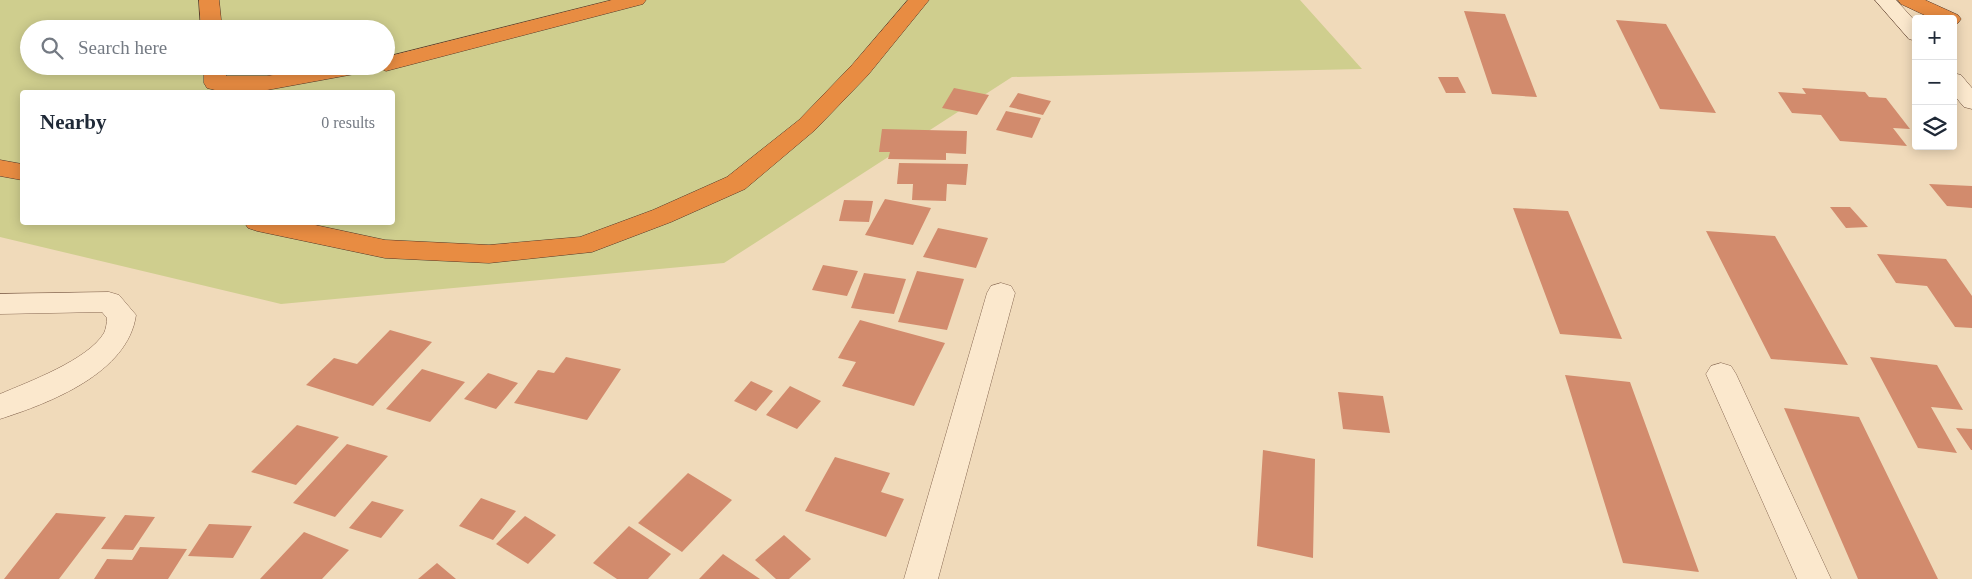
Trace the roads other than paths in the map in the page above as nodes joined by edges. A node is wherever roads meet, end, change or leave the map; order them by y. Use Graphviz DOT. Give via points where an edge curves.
graph roads {
  1 [pos="209,0"];
  2 [pos="636,0"];
  3 [pos="919,0"];
  4 [pos="1885,0"];
  5 [pos="1908,0"];
  6 [pos="1943,15"];
  7 [pos="211,20"];
  8 [pos="1957,21"];
  9 [pos="1972,26"];
  10 [pos="1912,30"];
  11 [pos="395,62"];
  12 [pos="215,75"];
  13 [pos="316,75"];
  14 [pos="1957,85"];
  15 [pos="1972,102"];
  16 [pos="0,168"];
  17 [pos="20,172"];
  18 [pos="271,225"];
  19 [pos="1001,293"];
  20 [pos="0,304"];
  21 [pos="1721,374"];
  22 [pos="0,407"];
  23 [pos="921,579"];
  24 [pos="1814,579"];
  1 -- 7 [label="highway"];
  2 -- 11 [label="highway"];
  3 -- 18 [label="highway" via="860,70 807,125 736,183 583,246 489,254 385,249"];
  4 -- 10 [label="street"];
  5 -- 6 [label="highway"];
  8 -- 9 [label="highway"];
  12 -- 13 [label="highway" via="215,83 266,83"];
  14 -- 15 [label="street"];
  16 -- 17 [label="highway"];
  19 -- 23 [label="street"];
  20 -- 22 [label="street" via="109,302 122,315 116,337 91,362 56,383"];
  21 -- 24 [label="street"];
}
